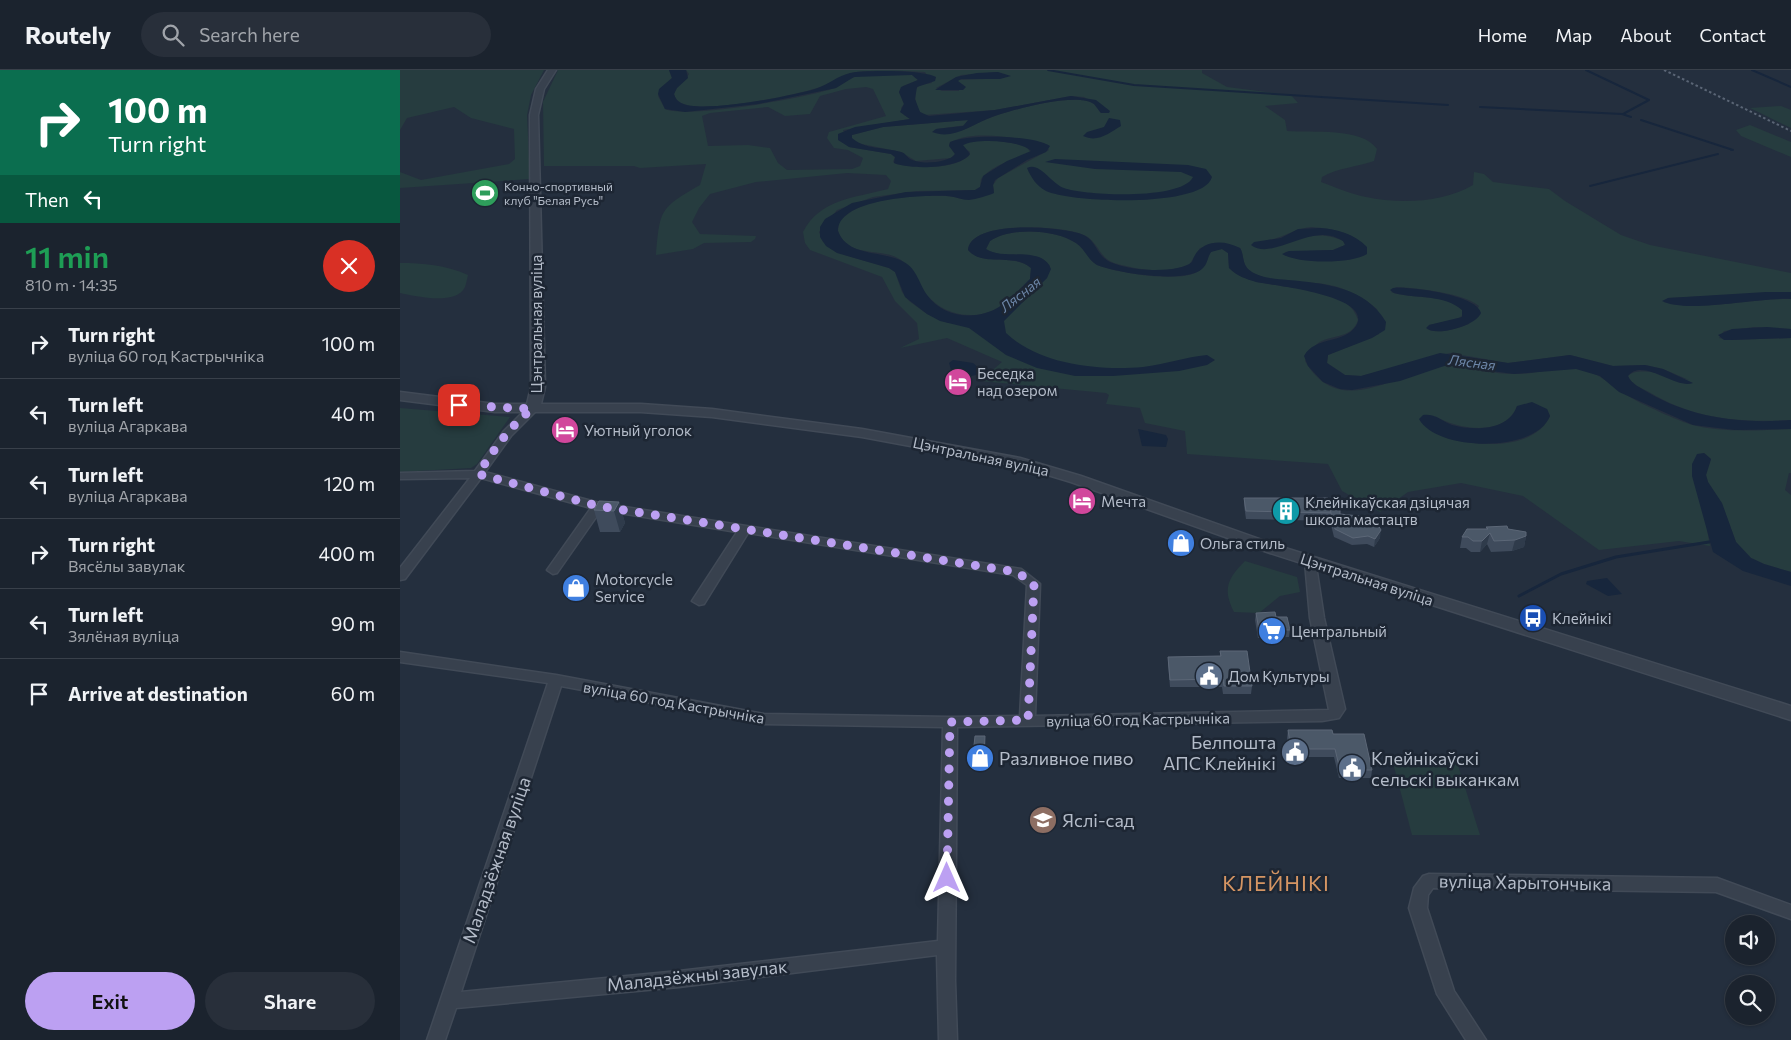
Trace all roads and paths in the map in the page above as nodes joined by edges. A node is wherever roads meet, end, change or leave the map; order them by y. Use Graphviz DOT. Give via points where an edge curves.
graph roads {
  1 [pos="550,73"];
  2 [pos="400,396"];
  3 [pos="532,409"];
  4 [pos="478,474"];
  5 [pos="400,476"];
  6 [pos="598,506"];
  7 [pos="744,530"];
  8 [pos="1311,562"];
  9 [pos="553,570"];
  10 [pos="400,576"];
  11 [pos="699,600"];
  12 [pos="400,657"];
  13 [pos="556,680"];
  14 [pos="1791,713"];
  15 [pos="1028,720"];
  16 [pos="950,722"];
  17 [pos="1791,912"];
  18 [pos="946,947"];
  19 [pos="448,1001"];
  20 [pos="436,1040"];
  21 [pos="948,1040"];
  22 [pos="1477,1040"];
  1 -- 3 [label="street, Цэнтральная вуліца" via="536,102 534,115 538,387"];
  2 -- 3 [label="street" via="477,407"];
  3 -- 4 [label="street" via="499,442"];
  3 -- 8 [label="street, Цэнтральная вуліца" via="641,408 712,413 862,433 988,455 1048,470"];
  4 -- 5 [label="street"];
  4 -- 6 [label="street"];
  4 -- 10 [label="street" via="433,538"];
  6 -- 7 [label="street"];
  6 -- 9 [label="street"];
  7 -- 11 [label="street"];
  7 -- 15 [label="street" via="1017,572 1034,584"];
  8 -- 14 [label="street, Цэнтральная вуліца"];
  8 -- 15 [label="street, вуліца 60 год Кастрычніка" via="1317,618 1338,709 1334,714"];
  12 -- 13 [label="street, вуліца 60 год Кастрычніка"];
  13 -- 16 [label="street, вуліца 60 год Кастрычніка" via="764,720"];
  13 -- 19 [label="street, Маладзёжная вуліца"];
  15 -- 16 [label="street, вуліца 60 год Кастрычніка"];
  16 -- 18 [label="street"];
  17 -- 22 [label="street, вуліца Харытончыка" via="1717,885 1429,881 1420,893 1418,908 1446,994"];
  18 -- 19 [label="street, Маладзёжны завулак"];
  18 -- 21 [label="street"];
  19 -- 20 [label="street, Маладзёжная вуліца"];
}
